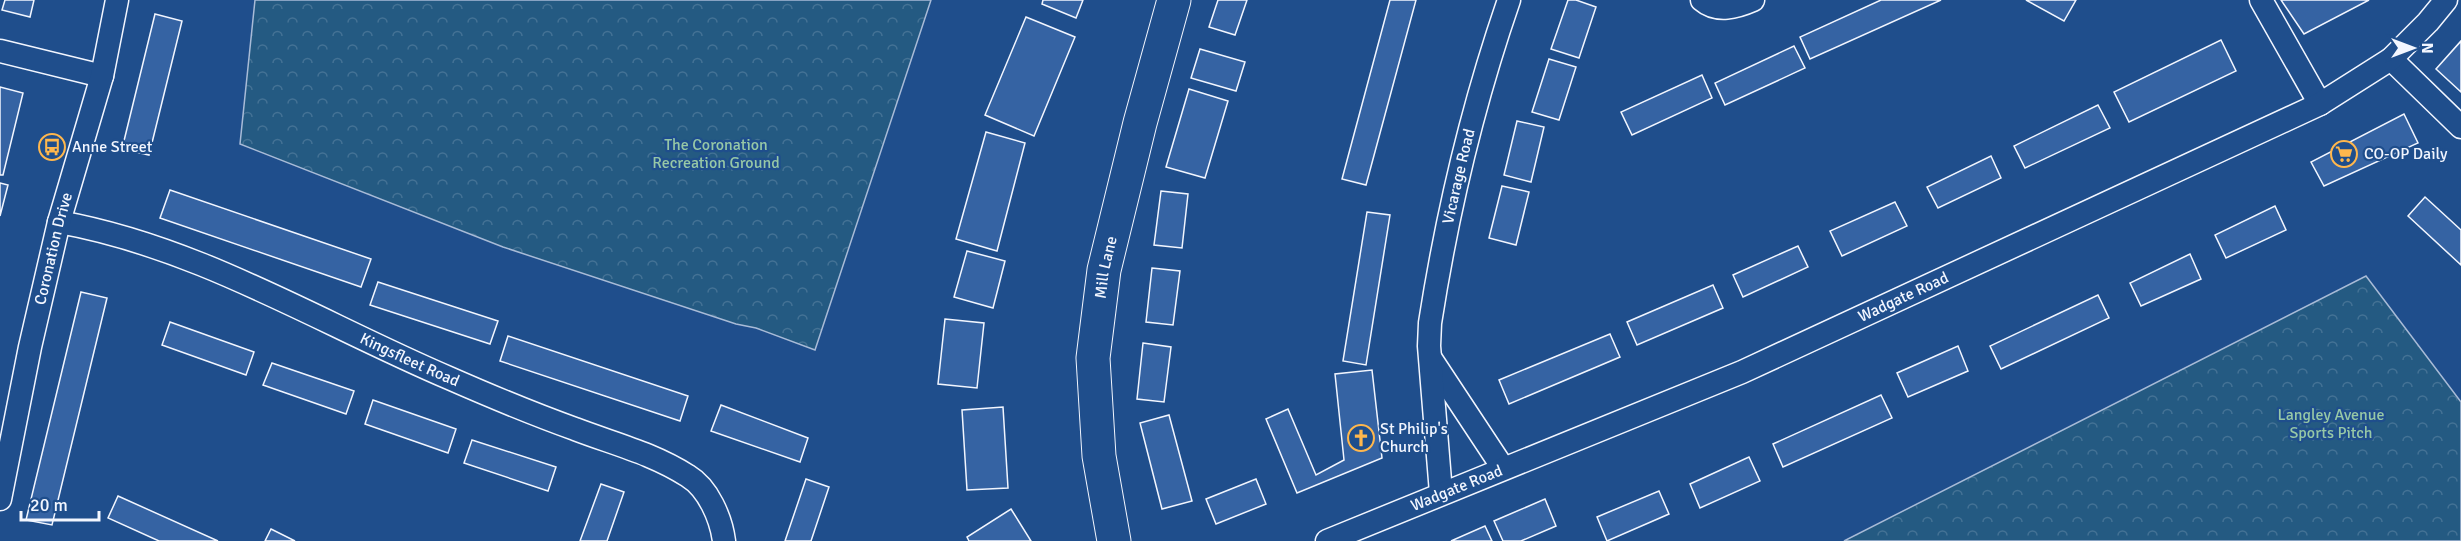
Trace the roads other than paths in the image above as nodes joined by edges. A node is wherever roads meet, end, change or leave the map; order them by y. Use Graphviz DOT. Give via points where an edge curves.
graph roads {
  1 [pos="117,0"];
  2 [pos="1174,0"];
  3 [pos="1509,0"];
  4 [pos="1702,0"];
  5 [pos="1753,0"];
  6 [pos="2261,0"];
  7 [pos="2446,0"];
  8 [pos="0,51"];
  9 [pos="2391,59"];
  10 [pos="102,76"];
  11 [pos="2320,104"];
  12 [pos="2461,127"];
  13 [pos="59,222"];
  14 [pos="1430,357"];
  15 [pos="1503,468"];
  16 [pos="1441,494"];
  17 [pos="0,499"];
  18 [pos="1359,535"];
  19 [pos="724,541"];
  20 [pos="1114,541"];
  21 [pos="1327,541"];
  1 -- 10 [label="street, Coronation Drive"];
  2 -- 20 [label="street, Mill Lane" via="1104,270 1093,358 1099,456"];
  3 -- 14 [label="street, Vicarage Road" via="1465,151 1432,309"];
  4 -- 5 [label="street" via="1720,8"];
  6 -- 11 [label="street"];
  7 -- 9 [label="street, Wadgate Road"];
  8 -- 10 [label="street"];
  9 -- 11 [label="street, Wadgate Road"];
  9 -- 12 [label="street"];
  10 -- 13 [label="street, Coronation Drive"];
  11 -- 15 [label="street, Wadgate Road" via="1742,372"];
  13 -- 17 [label="street, Coronation Drive"];
  13 -- 19 [label="street, Kingsfleet Road" via="128,238 201,263 448,378 576,430 645,453 690,477 706,494"];
  14 -- 15 [label="street"];
  14 -- 16 [label="street, Vicarage Road"];
  15 -- 16 [label="street, Wadgate Road"];
  16 -- 18 [label="street, Wadgate Road"];
  18 -- 21 [label="street, Wadgate Road"];
}
